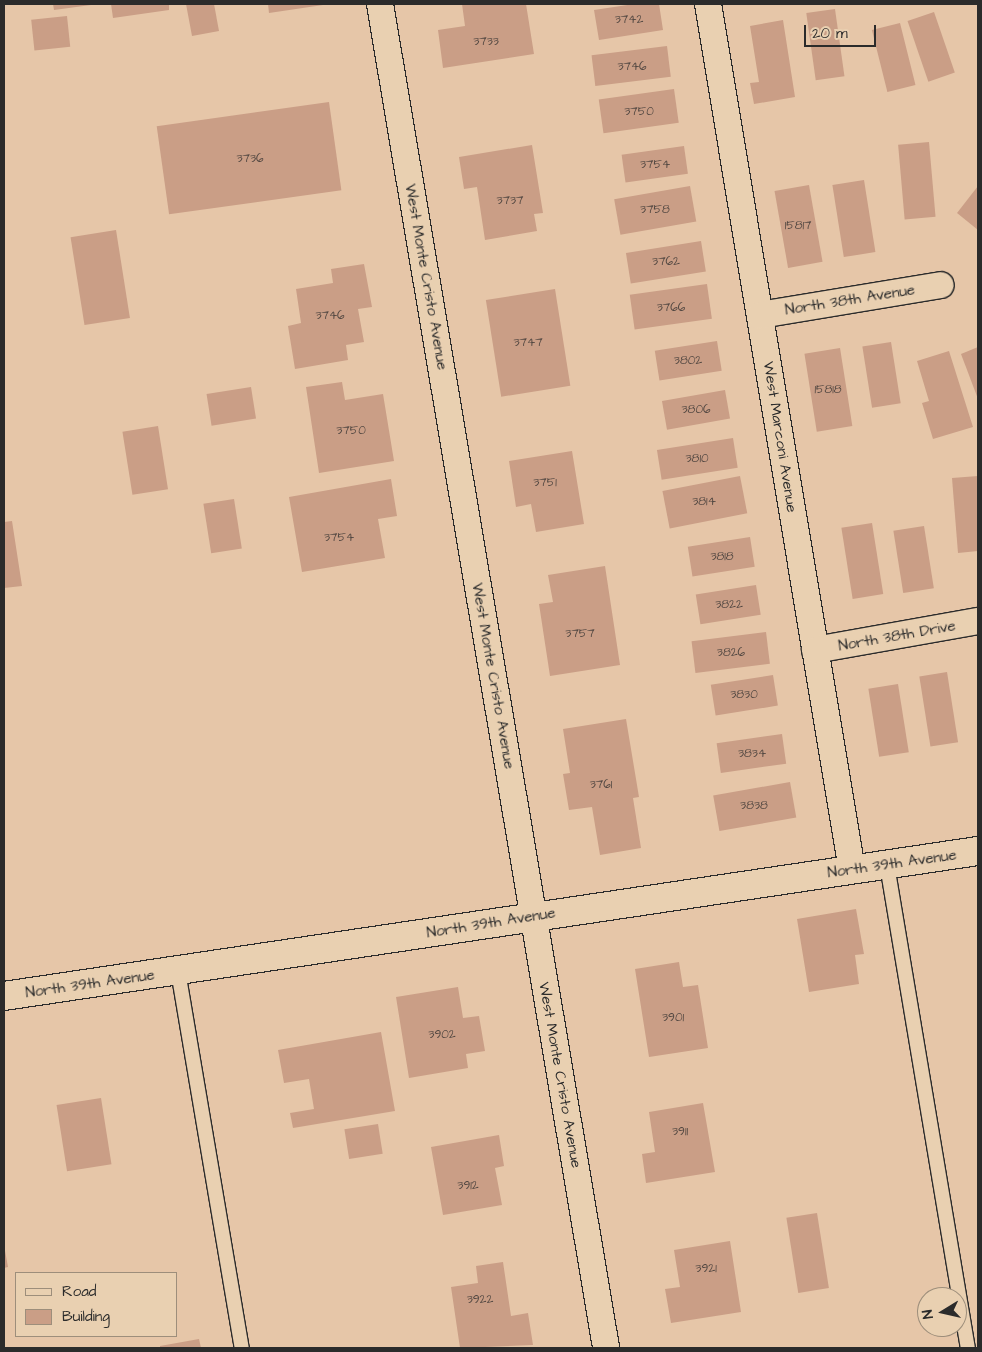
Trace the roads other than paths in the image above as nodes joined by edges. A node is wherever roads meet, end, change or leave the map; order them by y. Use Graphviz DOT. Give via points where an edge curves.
graph roads {
  1 [pos="380,4"];
  2 [pos="708,4"];
  3 [pos="941,285"];
  4 [pos="760,315"];
  5 [pos="978,621"];
  6 [pos="815,650"];
  7 [pos="978,851"];
  8 [pos="887,865"];
  9 [pos="852,870"];
  10 [pos="534,916"];
  11 [pos="178,971"];
  12 [pos="4,996"];
  13 [pos="242,1348"];
  14 [pos="606,1348"];
  15 [pos="968,1348"];
  1 -- 10 [label="street, West Monte Cristo Avenue"];
  2 -- 4 [label="street, West Marconi Avenue"];
  3 -- 4 [label="street, North 38th Avenue"];
  4 -- 6 [label="street, West Marconi Avenue"];
  5 -- 6 [label="street, North 38th Drive"];
  6 -- 9 [label="street, West Marconi Avenue"];
  7 -- 8 [label="street, North 39th Avenue"];
  8 -- 9 [label="street, North 39th Avenue"];
  8 -- 15 [label="lane"];
  9 -- 10 [label="street, North 39th Avenue"];
  10 -- 11 [label="street, North 39th Avenue"];
  10 -- 14 [label="street, West Monte Cristo Avenue"];
  11 -- 12 [label="street, North 39th Avenue"];
  11 -- 13 [label="lane"];
}
